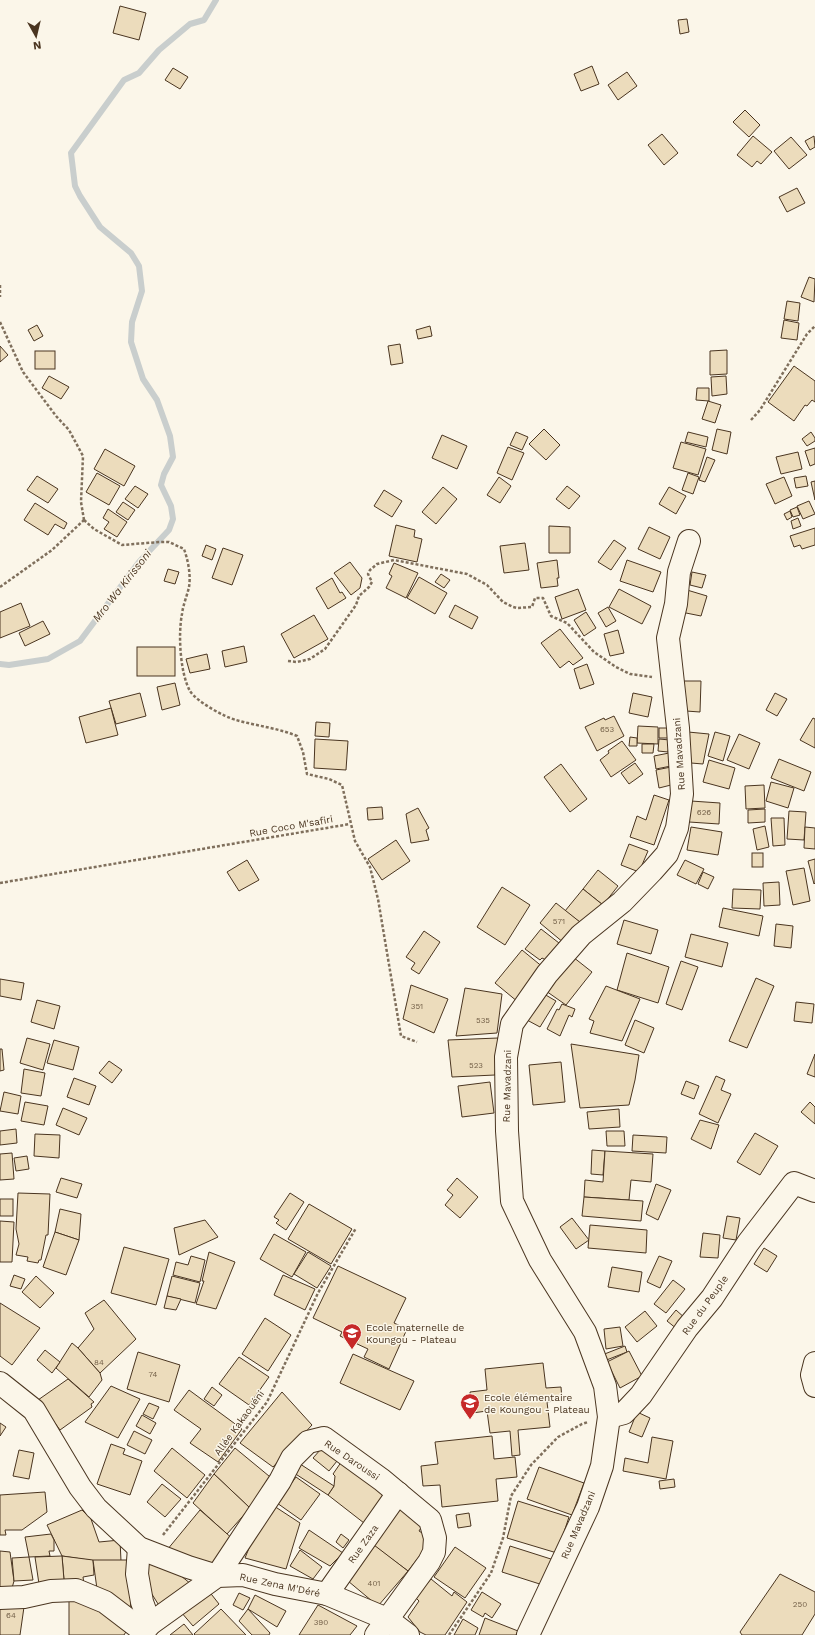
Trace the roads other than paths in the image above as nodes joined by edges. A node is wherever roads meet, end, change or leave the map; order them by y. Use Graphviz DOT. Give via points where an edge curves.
graph roads {
  1 [pos="689,541"];
  2 [pos="815,1191"];
  3 [pos="815,1363"];
  4 [pos="0,1383"];
  5 [pos="815,1386"];
  6 [pos="610,1417"];
  7 [pos="398,1493"];
  8 [pos="145,1550"];
  9 [pos="217,1576"];
  10 [pos="327,1594"];
  11 [pos="0,1598"];
  12 [pos="381,1627"];
  13 [pos="145,1630"];
  14 [pos="408,1635"];
  15 [pos="528,1635"];
  1 -- 6 [label="street, Rue Mavadzani" via="678,572 676,604 668,638 682,794 677,828 667,854 622,902 581,935 547,974 512,1024 506,1057 507,1131 512,1200 540,1260 585,1332 606,1386"];
  2 -- 6 [label="street, Rue du Peuple" via="794,1183 748,1243 712,1298 687,1328 641,1396 624,1413"];
  3 -- 5 [label="street" via="812,1375"];
  4 -- 8 [label="street" via="34,1410 80,1487 96,1508"];
  6 -- 15 [label="street, Rue Mavadzani" via="602,1466 588,1507"];
  7 -- 9 [label="street, Rue Daroussi" via="324,1438 308,1442 292,1458 280,1481"];
  7 -- 10 [label="street, Rue Zaza"];
  7 -- 12 [label="street, Rue Daroussi" via="430,1520 435,1538 434,1552"];
  8 -- 9 [label="street"];
  8 -- 13 [label="street" via="137,1574"];
  9 -- 10 [label="street, Rue Zena M'Déré" via="243,1575"];
  9 -- 13 [label="street"];
  10 -- 12 [label="street, Rue Zena M'Déré"];
  11 -- 13 [label="street" via="24,1598 51,1591 76,1590 105,1602"];
  12 -- 14 [label="street, Rue Zena M'Déré"];
}
